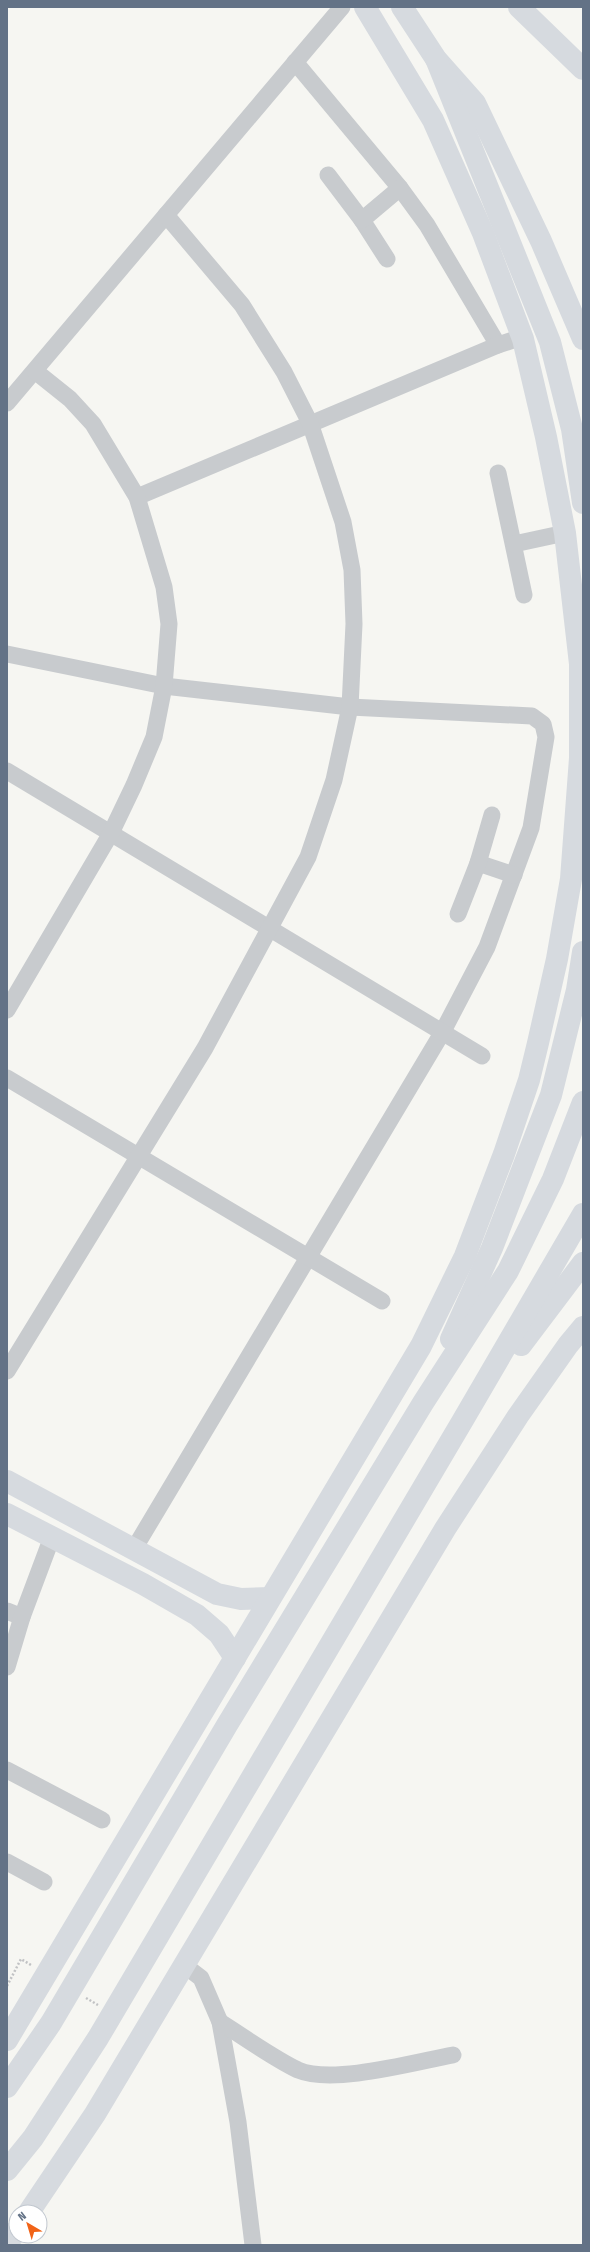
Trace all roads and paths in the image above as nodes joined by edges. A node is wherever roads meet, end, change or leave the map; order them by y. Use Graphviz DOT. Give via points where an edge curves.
graph roads {
  1 [pos="342,7"];
  2 [pos="365,7"];
  3 [pos="402,7"];
  4 [pos="519,7"];
  5 [pos="436,59"];
  6 [pos="295,62"];
  7 [pos="583,69"];
  8 [pos="328,175"];
  9 [pos="400,188"];
  10 [pos="166,215"];
  11 [pos="362,220"];
  12 [pos="387,259"];
  13 [pos="522,337"];
  14 [pos="583,339"];
  15 [pos="498,345"];
  16 [pos="35,371"];
  17 [pos="7,403"];
  18 [pos="310,423"];
  19 [pos="498,473"];
  20 [pos="137,497"];
  21 [pos="583,503"];
  22 [pos="564,533"];
  23 [pos="514,544"];
  24 [pos="524,596"];
  25 [pos="7,654"];
  26 [pos="164,686"];
  27 [pos="350,707"];
  28 [pos="7,771"];
  29 [pos="492,815"];
  30 [pos="111,833"];
  31 [pos="478,863"];
  32 [pos="514,875"];
  33 [pos="458,914"];
  34 [pos="270,929"];
  35 [pos="583,952"];
  36 [pos="7,1010"];
  37 [pos="442,1033"];
  38 [pos="482,1056"];
  39 [pos="7,1078"];
  40 [pos="583,1102"];
  41 [pos="138,1157"];
  42 [pos="583,1214"];
  43 [pos="308,1257"];
  44 [pos="583,1263"];
  45 [pos="382,1301"];
  46 [pos="583,1327"];
  47 [pos="7,1371"];
  48 [pos="423,1403"];
  49 [pos="463,1420"];
  50 [pos="7,1481"];
  51 [pos="7,1514"];
  52 [pos="52,1537"];
  53 [pos="134,1549"];
  54 [pos="270,1598"];
  55 [pos="14,1614"];
  56 [pos="235,1658"];
  57 [pos="7,1667"];
  58 [pos="7,1770"];
  59 [pos="102,1820"];
  60 [pos="7,1862"];
  61 [pos="44,1882"];
  62 [pos="184,1965"];
  63 [pos="35,1967"];
  64 [pos="7,1986"];
  65 [pos="81,1995"];
  66 [pos="101,2007"];
  67 [pos="220,2022"];
  68 [pos="7,2040"];
  69 [pos="452,2055"];
  70 [pos="7,2087"];
  71 [pos="7,2170"];
  72 [pos="34,2204"];
  73 [pos="253,2245"];
  1 -- 6 [label="street"];
  2 -- 13 [label="main road" via="433,120 483,233"];
  3 -- 5 [label="main road"];
  4 -- 7 [label="main road"];
  5 -- 14 [label="main road" via="474,103 541,241"];
  5 -- 21 [label="main road" via="550,342 572,429"];
  6 -- 9 [label="street"];
  6 -- 10 [label="street"];
  8 -- 11 [label="street"];
  9 -- 11 [label="street"];
  9 -- 15 [label="street" via="427,225"];
  10 -- 16 [label="street"];
  10 -- 18 [label="street" via="242,305 284,372"];
  11 -- 12 [label="street"];
  13 -- 15 [label="street"];
  13 -- 22 [label="main road" via="546,437"];
  15 -- 18 [label="street"];
  16 -- 17 [label="street"];
  16 -- 20 [label="street" via="70,399 93,424"];
  18 -- 20 [label="street"];
  18 -- 27 [label="street" via="343,522 352,570 354,624"];
  19 -- 23 [label="street"];
  20 -- 26 [label="street" via="164,587 169,624"];
  22 -- 23 [label="street"];
  22 -- 54 [label="main road" via="580,664 580,758 571,879 557,959 529,1080 465,1256 420,1346"];
  23 -- 24 [label="street"];
  25 -- 26 [label="street"];
  26 -- 27 [label="street"];
  26 -- 30 [label="street" via="154,737"];
  27 -- 32 [label="street" via="532,716 542,724 546,737 531,828"];
  27 -- 34 [label="street" via="334,780 308,857"];
  28 -- 30 [label="street"];
  29 -- 31 [label="street"];
  30 -- 34 [label="street"];
  30 -- 36 [label="street"];
  31 -- 32 [label="street"];
  31 -- 33 [label="street"];
  32 -- 37 [label="street" via="487,946"];
  34 -- 37 [label="street"];
  34 -- 41 [label="street" via="205,1048"];
  35 -- 48 [label="main road" via="577,990 551,1095 492,1248"];
  37 -- 38 [label="street"];
  37 -- 43 [label="street"];
  39 -- 41 [label="street"];
  40 -- 48 [label="main road" via="553,1179 508,1271"];
  41 -- 43 [label="street"];
  41 -- 47 [label="street"];
  42 -- 49 [label="main road"];
  43 -- 45 [label="street"];
  43 -- 53 [label="street"];
  44 -- 49 [label="main road"];
  46 -- 62 [label="main road" via="518,1416 445,1529"];
  48 -- 70 [label="main road" via="227,1725 51,2023"];
  49 -- 71 [label="main road" via="98,2038 33,2138"];
  50 -- 53 [label="main road"];
  51 -- 52 [label="main road"];
  52 -- 55 [label="street"];
  52 -- 56 [label="main road" via="197,1615 219,1634"];
  53 -- 54 [label="main road" via="217,1594 241,1599"];
  54 -- 56 [label="main road"];
  55 -- 57 [label="street"];
  56 -- 68 [label="main road"];
  58 -- 59 [label="street"];
  60 -- 61 [label="street"];
  62 -- 67 [label="street" via="201,1978"];
  62 -- 72 [label="main road" via="95,2114"];
  63 -- 64 [label="path" via="21,1960"];
  65 -- 66 [label="path"];
  67 -- 69 [label="street" via="299,2070 319,2075 363,2072"];
  67 -- 73 [label="street" via="238,2122"];
}
